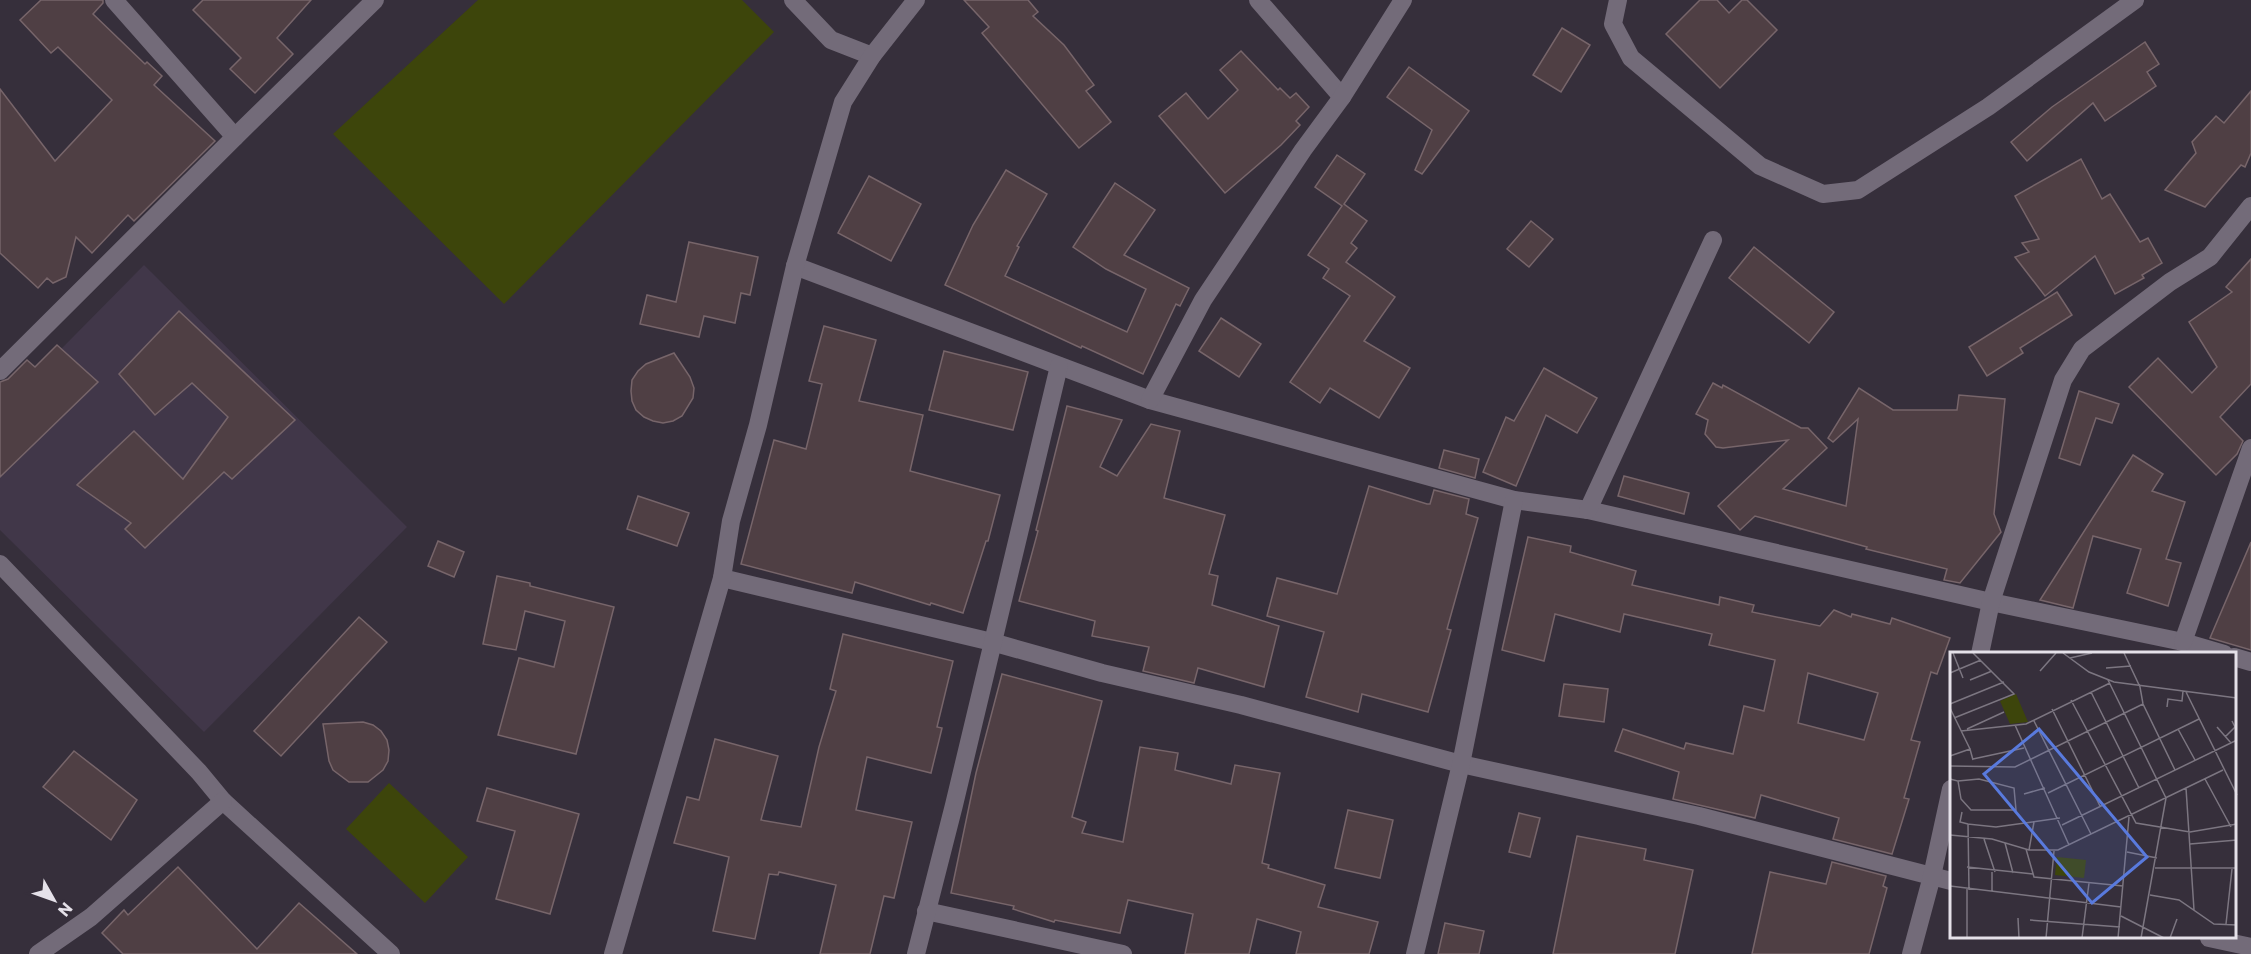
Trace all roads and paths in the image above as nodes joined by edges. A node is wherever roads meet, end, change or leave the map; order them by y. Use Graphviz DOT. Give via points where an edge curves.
graph roads {
  1 [pos="114,0"];
  2 [pos="375,0"];
  3 [pos="793,0"];
  4 [pos="916,0"];
  5 [pos="1258,0"];
  6 [pos="1403,0"];
  7 [pos="1618,0"];
  8 [pos="2135,0"];
  9 [pos="872,56"];
  10 [pos="1342,97"];
  11 [pos="235,137"];
  12 [pos="2251,206"];
  13 [pos="1713,240"];
  14 [pos="795,266"];
  15 [pos="1059,366"];
  16 [pos="0,371"];
  17 [pos="1150,400"];
  18 [pos="2251,448"];
  19 [pos="1514,500"];
  20 [pos="1588,510"];
  21 [pos="0,564"];
  22 [pos="722,578"];
  23 [pos="1991,602"];
  24 [pos="992,642"];
  25 [pos="2183,642"];
  26 [pos="1980,652"];
  27 [pos="2217,652"];
  28 [pos="2236,657"];
  29 [pos="2251,662"];
  30 [pos="1461,764"];
  31 [pos="1950,794"];
  32 [pos="224,801"];
  33 [pos="1932,876"];
  34 [pos="1950,881"];
  35 [pos="926,912"];
  36 [pos="2214,939"];
  37 [pos="2251,947"];
  38 [pos="38,954"];
  39 [pos="391,954"];
  40 [pos="613,954"];
  41 [pos="916,954"];
  42 [pos="1123,954"];
  43 [pos="1415,954"];
  44 [pos="1911,954"];
  1 -- 11 [label="street"];
  2 -- 11 [label="street"];
  3 -- 9 [label="street" via="831,40"];
  4 -- 9 [label="street"];
  5 -- 10 [label="street"];
  6 -- 10 [label="street"];
  7 -- 8 [label="street" via="1613,24 1631,58 1760,166 1823,194 1858,190 1988,107"];
  9 -- 14 [label="street" via="843,102"];
  10 -- 17 [label="street" via="1203,300"];
  11 -- 16 [label="street"];
  12 -- 23 [label="street" via="2210,257 2170,282 2082,349 2063,380"];
  13 -- 20 [label="street"];
  14 -- 15 [label="street"];
  14 -- 22 [label="street" via="759,425 732,521"];
  15 -- 17 [label="street"];
  15 -- 24 [label="street"];
  17 -- 19 [label="street"];
  18 -- 25 [label="street"];
  19 -- 20 [label="street"];
  19 -- 30 [label="street"];
  20 -- 23 [label="street"];
  21 -- 32 [label="street"];
  22 -- 24 [label="street"];
  22 -- 40 [label="street"];
  23 -- 25 [label="street"];
  23 -- 26 [label="street"];
  24 -- 30 [label="street"];
  24 -- 35 [label="street"];
  25 -- 27 [label="street"];
  28 -- 29 [label="street"];
  30 -- 33 [label="street" via="1699,816"];
  30 -- 43 [label="street"];
  31 -- 33 [label="street"];
  32 -- 38 [label="street" via="91,917"];
  32 -- 39 [label="street"];
  33 -- 34 [label="street"];
  33 -- 44 [label="street"];
  35 -- 41 [label="street"];
  35 -- 42 [label="street"];
  36 -- 37 [label="street"];
}
